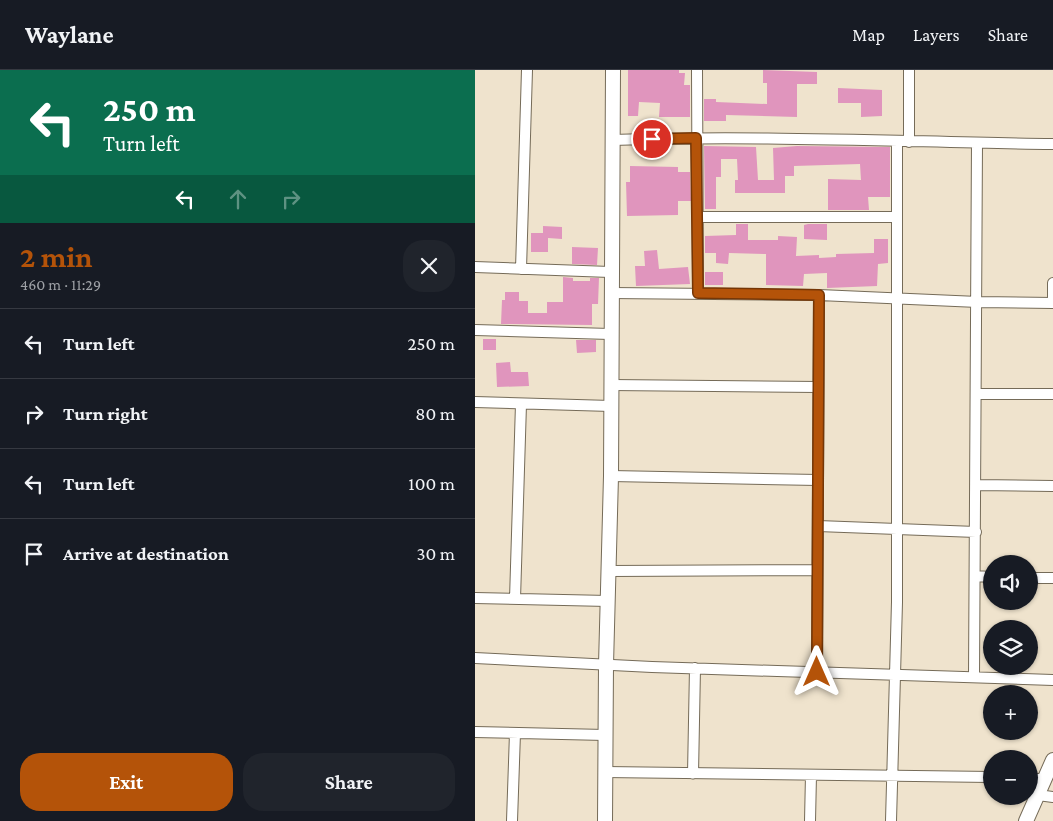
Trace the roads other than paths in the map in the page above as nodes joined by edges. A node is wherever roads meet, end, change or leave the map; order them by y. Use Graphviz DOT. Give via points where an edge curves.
graph roads {
  1 [pos="527,70"];
  2 [pos="613,70"];
  3 [pos="697,70"];
  4 [pos="909,70"];
  5 [pos="696,138"];
  6 [pos="612,140"];
  7 [pos="897,142"];
  8 [pos="909,142"];
  9 [pos="977,143"];
  10 [pos="1053,144"];
  11 [pos="698,217"];
  12 [pos="897,217"];
  13 [pos="475,267"];
  14 [pos="521,269"];
  15 [pos="610,272"];
  16 [pos="1053,283"];
  17 [pos="611,293"];
  18 [pos="698,293"];
  19 [pos="819,295"];
  20 [pos="897,298"];
  21 [pos="978,302"];
  22 [pos="1053,303"];
  23 [pos="475,330"];
  24 [pos="610,334"];
  25 [pos="611,384"];
  26 [pos="818,386"];
  27 [pos="977,394"];
  28 [pos="1053,394"];
  29 [pos="475,402"];
  30 [pos="521,404"];
  31 [pos="611,406"];
  32 [pos="611,476"];
  33 [pos="818,480"];
  34 [pos="976,485"];
  35 [pos="1053,486"];
  36 [pos="818,526"];
  37 [pos="895,529"];
  38 [pos="976,532"];
  39 [pos="817,570"];
  40 [pos="609,571"];
  41 [pos="975,576"];
  42 [pos="983,576"];
  43 [pos="1038,578"];
  44 [pos="1053,578"];
  45 [pos="475,598"];
  46 [pos="515,599"];
  47 [pos="608,601"];
  48 [pos="475,658"];
  49 [pos="606,665"];
  50 [pos="695,668"];
  51 [pos="817,672"];
  52 [pos="895,675"];
  53 [pos="974,677"];
  54 [pos="1053,680"];
  55 [pos="475,732"];
  56 [pos="515,733"];
  57 [pos="605,735"];
  58 [pos="1053,760"];
  59 [pos="605,772"];
  60 [pos="693,774"];
  61 [pos="811,775"];
  62 [pos="893,775"];
  63 [pos="983,777"];
  64 [pos="1038,779"];
  65 [pos="1045,779"];
  66 [pos="1038,795"];
  67 [pos="1053,797"];
  68 [pos="1033,805"];
  69 [pos="512,821"];
  70 [pos="605,821"];
  71 [pos="810,821"];
  72 [pos="891,821"];
  73 [pos="1026,821"];
  1 -- 14 [label="street"];
  2 -- 6 [label="street"];
  3 -- 5 [label="street"];
  4 -- 8 [label="street"];
  5 -- 6 [label="street"];
  5 -- 7 [label="street"];
  5 -- 11 [label="street"];
  6 -- 15 [label="street"];
  7 -- 8 [label="street"];
  7 -- 12 [label="street"];
  8 -- 9 [label="street"];
  9 -- 10 [label="street"];
  9 -- 21 [label="street"];
  11 -- 12 [label="street"];
  11 -- 18 [label="street"];
  12 -- 20 [label="street"];
  13 -- 14 [label="street"];
  14 -- 15 [label="street"];
  15 -- 17 [label="street"];
  16 -- 22 [label="street"];
  17 -- 18 [label="street"];
  17 -- 24 [label="street"];
  18 -- 19 [label="street"];
  19 -- 20 [label="street"];
  19 -- 26 [label="street"];
  20 -- 21 [label="street"];
  20 -- 37 [label="street"];
  21 -- 22 [label="street"];
  21 -- 27 [label="street"];
  23 -- 24 [label="street"];
  24 -- 25 [label="street"];
  25 -- 26 [label="street"];
  25 -- 31 [label="street"];
  26 -- 33 [label="street"];
  27 -- 28 [label="street"];
  27 -- 34 [label="street"];
  29 -- 30 [label="street"];
  30 -- 31 [label="street"];
  30 -- 46 [label="street"];
  31 -- 32 [label="street"];
  32 -- 33 [label="street"];
  32 -- 40 [label="street"];
  33 -- 36 [label="street"];
  34 -- 35 [label="street"];
  34 -- 38 [label="street"];
  36 -- 37 [label="street"];
  36 -- 39 [label="street"];
  37 -- 38 [label="street"];
  37 -- 52 [label="street"];
  38 -- 41 [label="street"];
  39 -- 40 [label="street"];
  39 -- 51 [label="street"];
  40 -- 47 [label="street"];
  41 -- 42 [label="street"];
  41 -- 53 [label="street"];
  43 -- 44 [label="street"];
  45 -- 46 [label="street"];
  46 -- 47 [label="street"];
  47 -- 49 [label="street"];
  48 -- 49 [label="street"];
  49 -- 50 [label="street"];
  49 -- 57 [label="street"];
  50 -- 51 [label="street"];
  50 -- 60 [label="street"];
  51 -- 52 [label="street"];
  52 -- 53 [label="street"];
  52 -- 62 [label="street"];
  53 -- 54 [label="street"];
  55 -- 56 [label="street"];
  56 -- 57 [label="street"];
  56 -- 69 [label="street"];
  57 -- 59 [label="street"];
  58 -- 65 [label="street"];
  59 -- 60 [label="street"];
  59 -- 70 [label="street"];
  60 -- 61 [label="street"];
  61 -- 62 [label="street"];
  61 -- 71 [label="street"];
  62 -- 63 [label="street"];
  62 -- 72 [label="street"];
  64 -- 65 [label="street"];
  65 -- 66 [label="street"];
  66 -- 67 [label="street"];
  68 -- 73 [label="street"];
}
